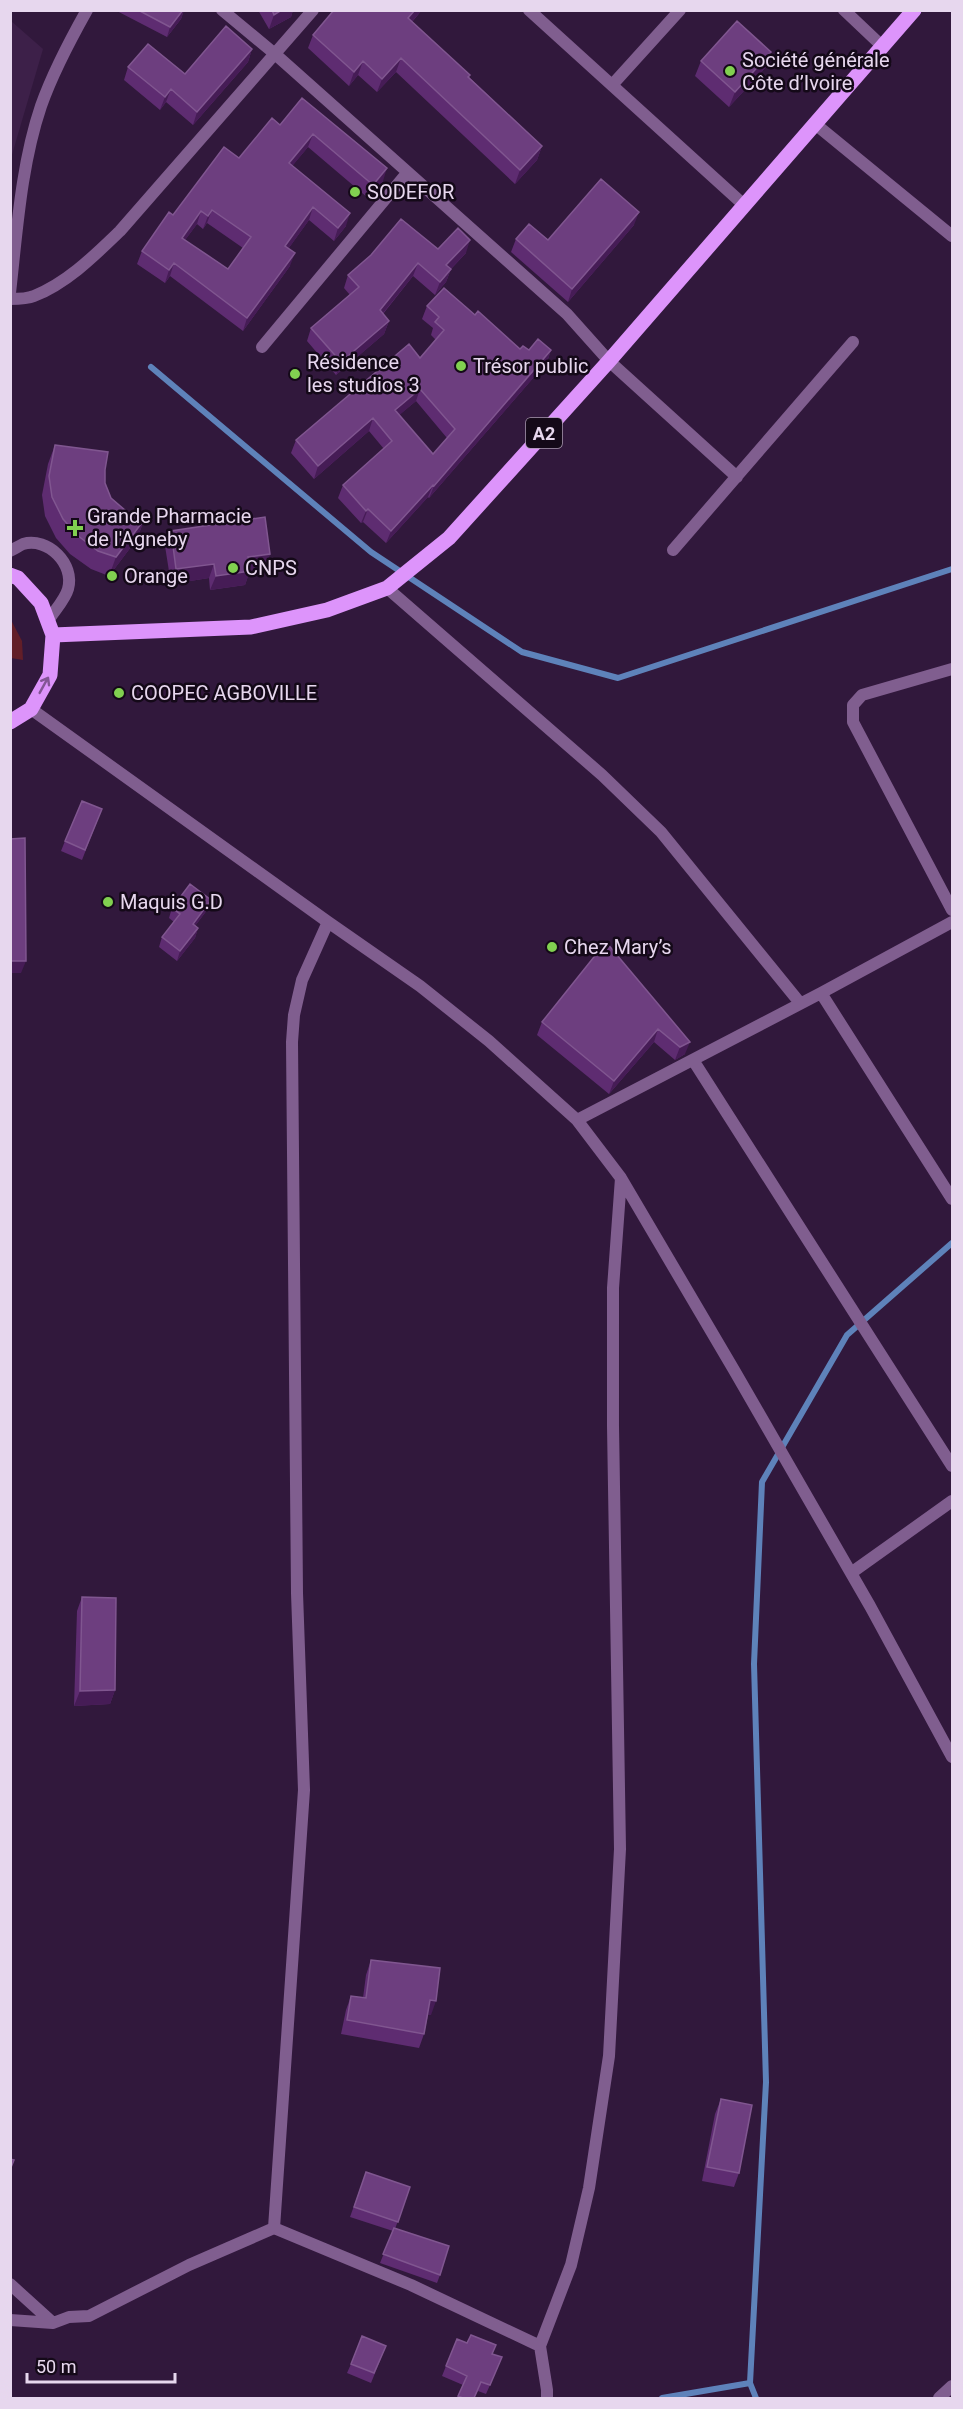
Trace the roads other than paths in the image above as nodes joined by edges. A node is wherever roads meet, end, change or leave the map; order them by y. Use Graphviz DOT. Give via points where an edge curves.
graph roads {
  1 [pos="87,10"];
  2 [pos="222,10"];
  3 [pos="313,10"];
  4 [pos="529,10"];
  5 [pos="680,10"];
  6 [pos="844,10"];
  7 [pos="914,10"];
  8 [pos="882,46"];
  9 [pos="275,54"];
  10 [pos="613,84"];
  11 [pos="814,123"];
  12 [pos="407,173"];
  13 [pos="744,205"];
  14 [pos="952,236"];
  15 [pos="10,293"];
  16 [pos="10,299"];
  17 [pos="853,342"];
  18 [pos="262,347"];
  19 [pos="609,361"];
  20 [pos="737,477"];
  21 [pos="673,550"];
  22 [pos="10,551"];
  23 [pos="10,575"];
  24 [pos="387,588"];
  25 [pos="50,628"];
  26 [pos="952,669"];
  27 [pos="31,709"];
  28 [pos="10,722"];
  29 [pos="952,910"];
  30 [pos="327,922"];
  31 [pos="952,922"];
  32 [pos="821,993"];
  33 [pos="800,1003"];
  34 [pos="693,1060"];
  35 [pos="577,1120"];
  36 [pos="621,1178"];
  37 [pos="952,1199"];
  38 [pos="952,1466"];
  39 [pos="952,1501"];
  40 [pos="851,1573"];
  41 [pos="952,1756"];
  42 [pos="274,2228"];
  43 [pos="10,2284"];
  44 [pos="10,2320"];
  45 [pos="53,2323"];
  46 [pos="540,2346"];
  47 [pos="952,2386"];
  48 [pos="547,2398"];
  49 [pos="939,2398"];
  1 -- 15 [label="street" via="62,55 41,107 26,163"];
  2 -- 9 [label="street"];
  3 -- 9 [label="street"];
  4 -- 10 [label="street"];
  5 -- 10 [label="street"];
  6 -- 8 [label="street"];
  7 -- 8 [label="main road, A2"];
  8 -- 11 [label="main road, A2"];
  9 -- 12 [label="street"];
  9 -- 16 [label="street" via="91,259 32,297"];
  10 -- 13 [label="street"];
  11 -- 13 [label="main road, A2"];
  11 -- 14 [label="street"];
  12 -- 18 [label="street"];
  12 -- 19 [label="street" via="567,314"];
  13 -- 19 [label="main road, A2"];
  17 -- 20 [label="street"];
  19 -- 20 [label="street"];
  19 -- 24 [label="main road, A2" via="449,538"];
  20 -- 21 [label="street"];
  22 -- 25 [label="street" via="24,544 44,546 66,564 68,589"];
  23 -- 25 [label="main road" via="18,578 41,603"];
  24 -- 25 [label="main road, A2" via="327,610 251,627"];
  24 -- 33 [label="street" via="602,775 661,832"];
  27 -- 25 [label="main road, one-way" via="50,675"];
  26 -- 29 [label="street" via="862,695 853,705 852,722"];
  27 -- 28 [label="main road"];
  27 -- 30 [label="street"];
  30 -- 35 [label="street" via="420,986"];
  30 -- 42 [label="street" via="302,980 292,1042 297,1593 304,1790"];
  31 -- 32 [label="street"];
  32 -- 33 [label="street"];
  32 -- 37 [label="street"];
  33 -- 34 [label="street"];
  34 -- 35 [label="street"];
  34 -- 38 [label="street"];
  35 -- 36 [label="street"];
  36 -- 40 [label="street"];
  36 -- 46 [label="street" via="614,1288 613,1426 620,1849 609,2055 590,2188 571,2265"];
  39 -- 40 [label="street"];
  40 -- 41 [label="street"];
  42 -- 45 [label="street" via="189,2265 89,2316"];
  42 -- 46 [label="street" via="411,2285"];
  43 -- 45 [label="street"];
  44 -- 45 [label="street"];
  46 -- 48 [label="street"];
  47 -- 49 [label="street"];
}
